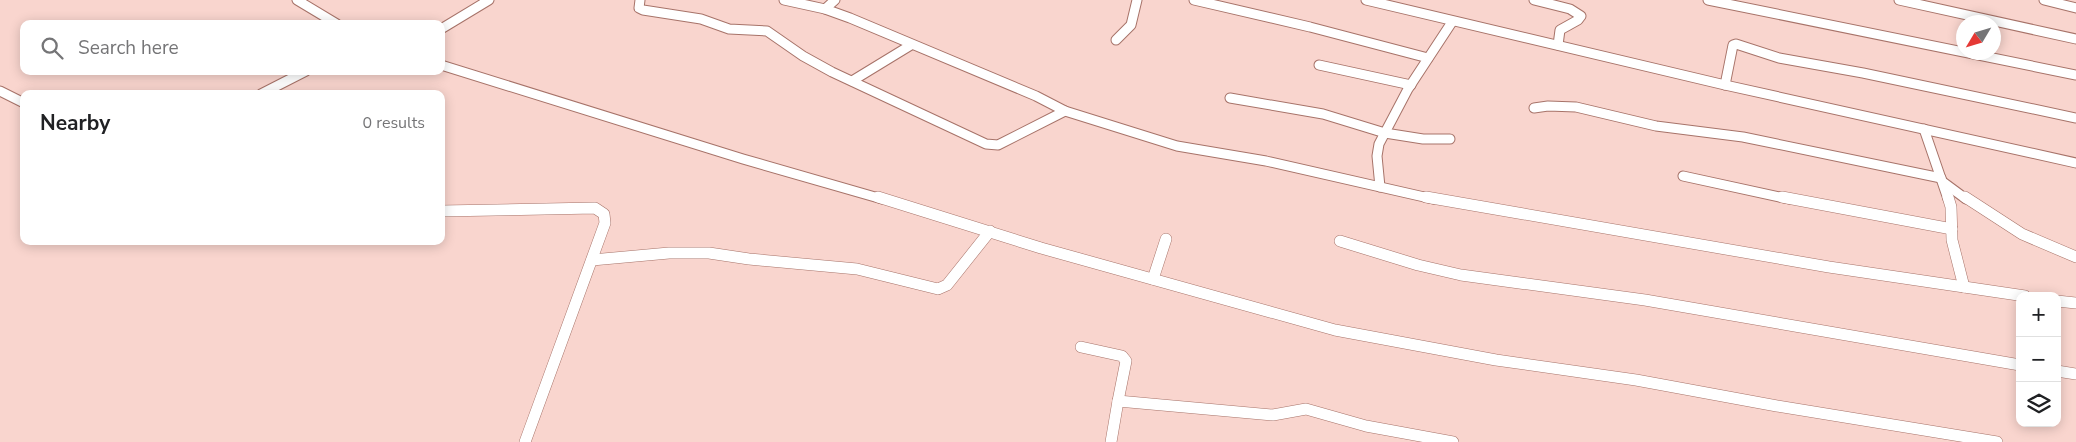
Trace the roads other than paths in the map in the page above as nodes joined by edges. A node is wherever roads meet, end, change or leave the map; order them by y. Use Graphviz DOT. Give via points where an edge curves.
graph roads {
  1 [pos="297,0"];
  2 [pos="489,0"];
  3 [pos="640,0"];
  4 [pos="784,0"];
  5 [pos="835,0"];
  6 [pos="1137,0"];
  7 [pos="1194,0"];
  8 [pos="1366,0"];
  9 [pos="1534,0"];
  10 [pos="1708,0"];
  11 [pos="1899,0"];
  12 [pos="2044,0"];
  13 [pos="2076,8"];
  14 [pos="825,9"];
  15 [pos="331,20"];
  16 [pos="1452,22"];
  17 [pos="445,27"];
  18 [pos="2076,38"];
  19 [pos="1116,40"];
  20 [pos="911,45"];
  21 [pos="1558,45"];
  22 [pos="1428,58"];
  23 [pos="1319,65"];
  24 [pos="445,66"];
  25 [pos="2076,74"];
  26 [pos="298,75"];
  27 [pos="852,81"];
  28 [pos="1726,84"];
  29 [pos="1411,85"];
  30 [pos="269,90"];
  31 [pos="0,91"];
  32 [pos="1230,98"];
  33 [pos="20,101"];
  34 [pos="1534,108"];
  35 [pos="1065,111"];
  36 [pos="2076,118"];
  37 [pos="1924,129"];
  38 [pos="1385,133"];
  39 [pos="1450,139"];
  40 [pos="2076,163"];
  41 [pos="1683,176"];
  42 [pos="1942,180"];
  43 [pos="1380,187"];
  44 [pos="445,211"];
  45 [pos="1952,228"];
  46 [pos="990,231"];
  47 [pos="1166,238"];
  48 [pos="1340,241"];
  49 [pos="2076,257"];
  50 [pos="592,260"];
  51 [pos="1153,280"];
  52 [pos="1964,287"];
  53 [pos="2016,295"];
  54 [pos="2061,301"];
  55 [pos="2076,303"];
  56 [pos="1081,347"];
  57 [pos="2016,364"];
  58 [pos="2061,372"];
  59 [pos="2076,374"];
  60 [pos="1118,401"];
  61 [pos="525,442"];
  62 [pos="1111,442"];
  63 [pos="1453,442"];
  64 [pos="1997,442"];
  1 -- 15 [label="street"];
  2 -- 17 [label="street"];
  3 -- 27 [label="street" via="639,8 643,10 701,19 729,29 767,32 803,56"];
  4 -- 14 [label="street"];
  5 -- 14 [label="street"];
  6 -- 19 [label="street" via="1130,25"];
  7 -- 22 [label="street"];
  8 -- 16 [label="street"];
  9 -- 21 [label="street" via="1570,9 1581,16 1560,30"];
  10 -- 25 [label="street"];
  11 -- 18 [label="street"];
  12 -- 13 [label="street"];
  14 -- 20 [label="street"];
  16 -- 21 [label="street"];
  16 -- 22 [label="street"];
  20 -- 27 [label="street"];
  20 -- 35 [label="street"];
  21 -- 28 [label="street"];
  22 -- 29 [label="street"];
  23 -- 29 [label="street"];
  24 -- 46 [label="street"];
  26 -- 30 [label="street"];
  27 -- 35 [label="street" via="992,146"];
  28 -- 36 [label="street" via="1733,45 1736,44 1780,58"];
  28 -- 37 [label="street"];
  29 -- 38 [label="street"];
  31 -- 33 [label="street"];
  32 -- 38 [label="street" via="1323,114"];
  34 -- 42 [label="street" via="1548,105 1583,108 1716,136 1743,137"];
  35 -- 43 [label="street" via="1162,142"];
  37 -- 40 [label="street"];
  37 -- 42 [label="street"];
  38 -- 39 [label="street" via="1422,139"];
  38 -- 43 [label="street" via="1377,150"];
  41 -- 45 [label="street"];
  42 -- 45 [label="street" via="1951,207"];
  42 -- 49 [label="street" via="2000,223"];
  43 -- 52 [label="street" via="1644,236"];
  44 -- 50 [label="street" via="595,208 604,214 606,224"];
  45 -- 52 [label="street"];
  46 -- 50 [label="street" via="947,285 938,289 857,269 749,260 709,253"];
  46 -- 51 [label="street"];
  47 -- 51 [label="street"];
  48 -- 57 [label="street" via="1461,275 1628,297"];
  50 -- 61 [label="street"];
  51 -- 64 [label="street" via="1299,321 1384,340"];
  52 -- 53 [label="street"];
  54 -- 55 [label="street"];
  56 -- 60 [label="street" via="1122,356 1126,364"];
  58 -- 59 [label="street"];
  60 -- 62 [label="street"];
  60 -- 63 [label="street" via="1273,415 1306,409 1366,426"];
}
